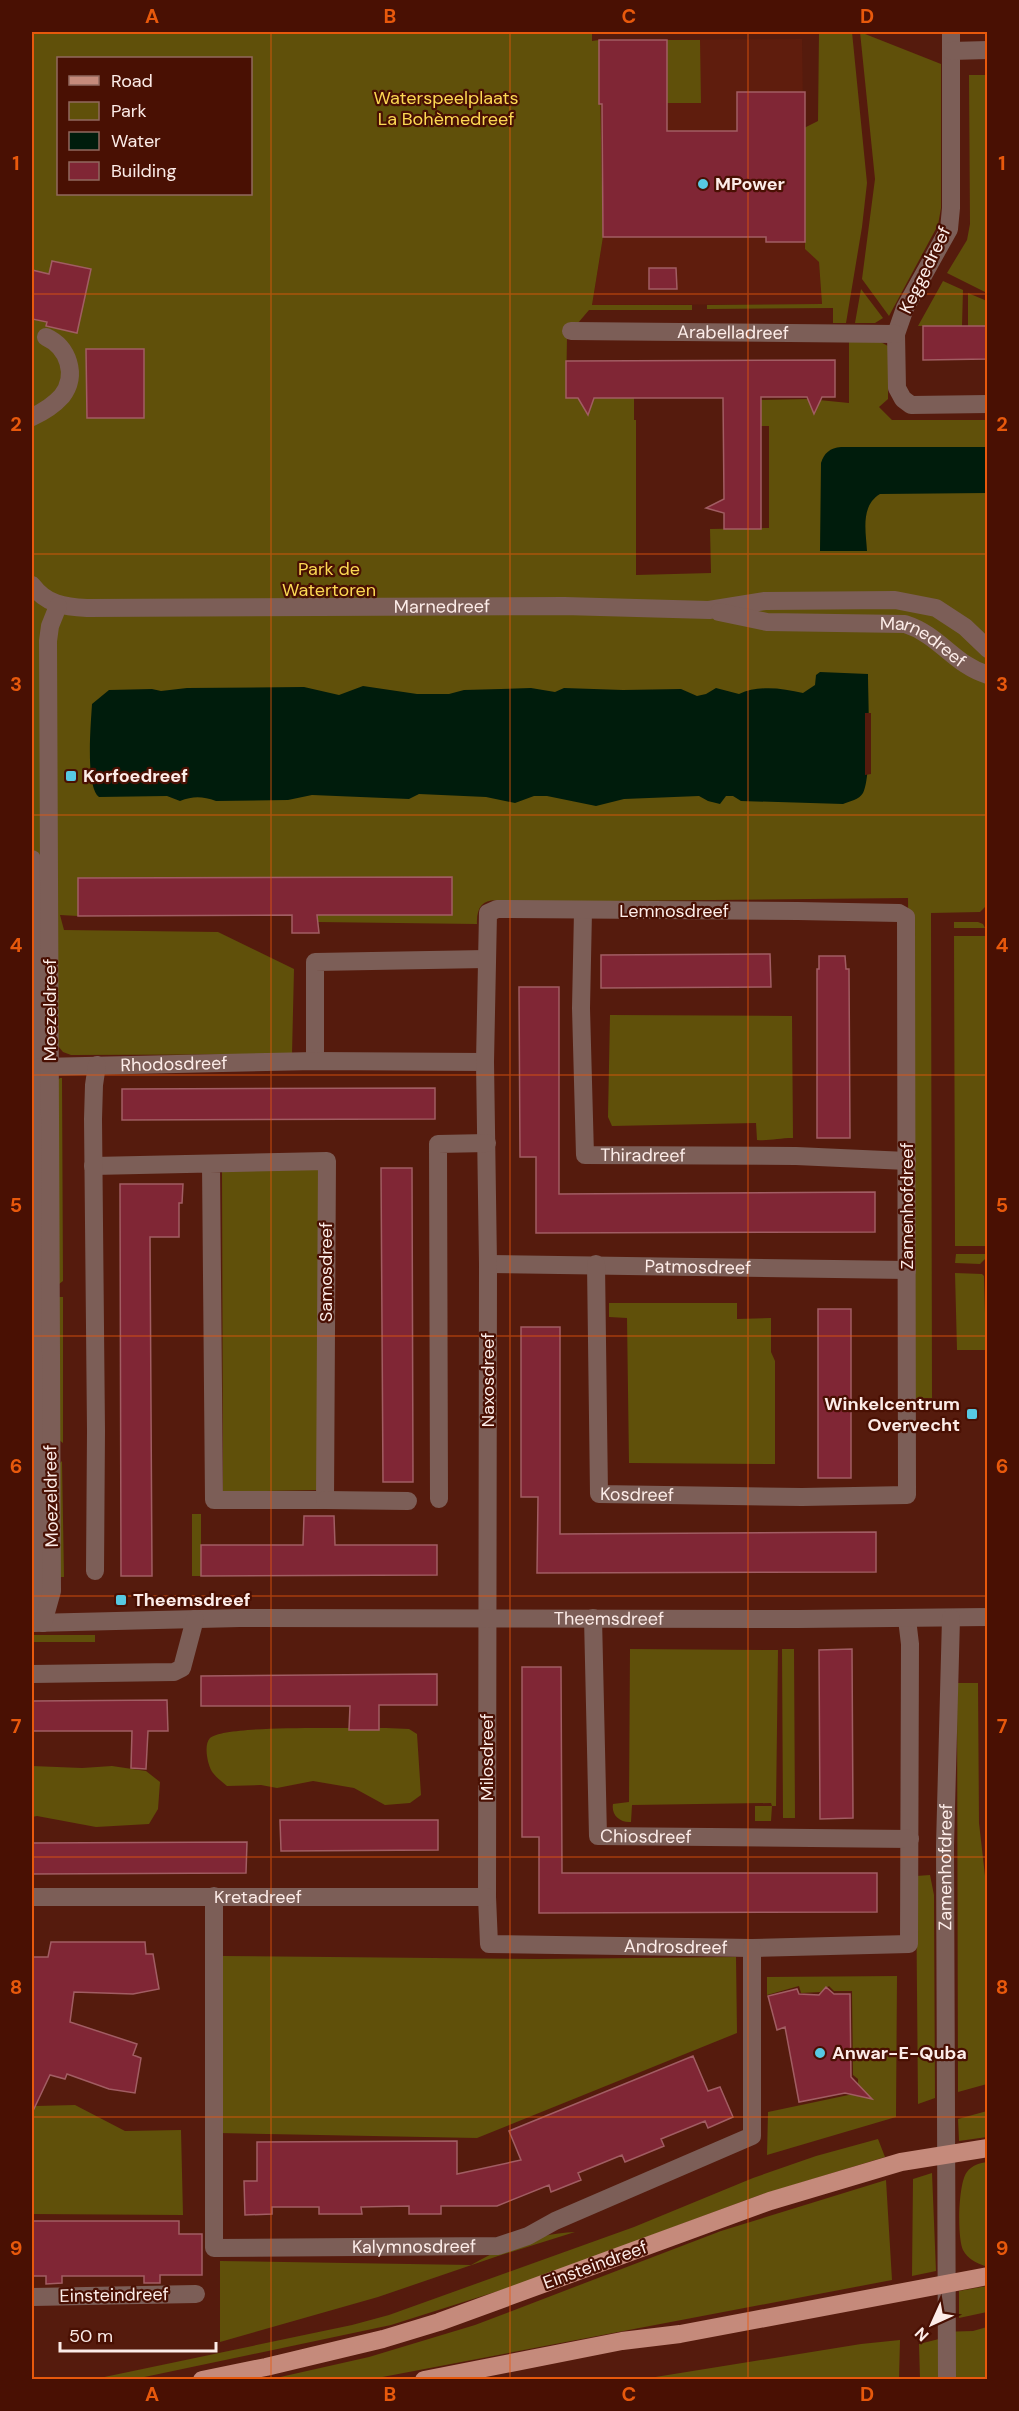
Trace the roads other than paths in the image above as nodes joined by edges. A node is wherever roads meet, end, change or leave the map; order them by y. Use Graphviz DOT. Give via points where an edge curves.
graph roads {
  1 [pos="951,32"];
  2 [pos="987,50"];
  3 [pos="951,51"];
  4 [pos="571,331"];
  5 [pos="896,334"];
  6 [pos="46,337"];
  7 [pos="987,404"];
  8 [pos="32,417"];
  9 [pos="33,592"];
  10 [pos="58,606"];
  11 [pos="709,610"];
  12 [pos="986,645"];
  13 [pos="987,675"];
  14 [pos="32,859"];
  15 [pos="583,911"];
  16 [pos="906,917"];
  17 [pos="486,959"];
  18 [pos="315,1061"];
  19 [pos="486,1062"];
  20 [pos="97,1065"];
  21 [pos="42,1066"];
  22 [pos="487,1143"];
  23 [pos="907,1161"];
  24 [pos="211,1164"];
  25 [pos="93,1166"];
  26 [pos="488,1264"];
  27 [pos="596,1264"];
  28 [pos="907,1270"];
  29 [pos="39,1304"];
  30 [pos="907,1495"];
  31 [pos="439,1499"];
  32 [pos="325,1500"];
  33 [pos="408,1501"];
  34 [pos="94,1571"];
  35 [pos="488,1617"];
  36 [pos="987,1617"];
  37 [pos="593,1618"];
  38 [pos="951,1618"];
  39 [pos="195,1619"];
  40 [pos="907,1619"];
  41 [pos="37,1623"];
  42 [pos="32,1674"];
  43 [pos="910,1839"];
  44 [pos="214,1896"];
  45 [pos="32,1897"];
  46 [pos="487,1897"];
  47 [pos="909,1944"];
  48 [pos="752,1948"];
  49 [pos="987,2148"];
  50 [pos="945,2154"];
  51 [pos="987,2276"];
  52 [pos="947,2284"];
  53 [pos="196,2294"];
  54 [pos="32,2297"];
  55 [pos="202,2379"];
  56 [pos="424,2379"];
  57 [pos="946,2379"];
  1 -- 3 [label="street, Keggedreef"];
  2 -- 3 [label="street"];
  3 -- 5 [label="street, Keggedreef" via="949,230 905,308"];
  4 -- 5 [label="street, Arabelladreef"];
  5 -- 7 [label="street, Keggedreef" via="897,388 903,399 911,405"];
  6 -- 8 [label="street" via="64,351 69,382 61,397"];
  9 -- 10 [label="street"];
  10 -- 11 [label="street, Marnedreef" via="564,606"];
  10 -- 21 [label="street, Moezeldreef" via="48,638"];
  11 -- 12 [label="street, Marnedreef" via="765,601 895,600 936,608"];
  11 -- 13 [label="street, Marnedreef" via="766,622 905,624 921,629 974,671"];
  14 -- 21 [label="street, Moezeldreef"];
  15 -- 16 [label="street, Lemnosdreef" via="798,910"];
  15 -- 17 [label="street, Lemnosdreef" via="492,910 486,918"];
  15 -- 23 [label="street, Thiradreef" via="585,1155"];
  16 -- 23 [label="street, Zamenhofdreef"];
  17 -- 18 [label="street" via="315,962"];
  17 -- 19 [label="street, Naxosdreef"];
  18 -- 19 [label="street, Rhodosdreef"];
  18 -- 20 [label="street, Rhodosdreef"];
  19 -- 22 [label="street, Naxosdreef"];
  20 -- 21 [label="street, Rhodosdreef"];
  20 -- 25 [label="street"];
  21 -- 29 [label="street, Moezeldreef"];
  22 -- 26 [label="street, Naxosdreef"];
  22 -- 31 [label="street" via="438,1144"];
  23 -- 28 [label="street, Zamenhofdreef"];
  24 -- 25 [label="street, Samosdreef"];
  24 -- 32 [label="street" via="214,1500"];
  24 -- 32 [label="street, Samosdreef" via="327,1161"];
  25 -- 34 [label="street"];
  26 -- 27 [label="street, Patmosdreef"];
  26 -- 35 [label="street, Naxosdreef"];
  27 -- 28 [label="street, Patmosdreef"];
  27 -- 30 [label="street, Kosdreef" via="599,1494"];
  28 -- 30 [label="street, Zamenhofdreef"];
  29 -- 41 [label="street, Moezeldreef"];
  32 -- 33 [label="street"];
  35 -- 37 [label="street, Theemsdreef"];
  35 -- 39 [label="street, Theemsdreef"];
  35 -- 46 [label="street, Milosdreef"];
  36 -- 38 [label="street"];
  37 -- 40 [label="street, Theemsdreef"];
  37 -- 43 [label="street, Chiosdreef" via="598,1836"];
  38 -- 40 [label="street, Theemsdreef"];
  38 -- 50 [label="street, Zamenhofdreef" via="945,1846"];
  39 -- 41 [label="street, Theemsdreef"];
  39 -- 42 [label="street" via="182,1668 174,1672"];
  40 -- 43 [label="street, Zamenhofdreef"];
  43 -- 47 [label="street, Zamenhofdreef"];
  44 -- 45 [label="street, Kretadreef"];
  44 -- 46 [label="street, Kretadreef"];
  44 -- 48 [label="street, Kalymnosdreef" via="214,2247 498,2247 752,2136"];
  46 -- 48 [label="street, Androsdreef" via="489,1944"];
  47 -- 48 [label="street, Androsdreef"];
  49 -- 50 [label="main road, Einsteindreef"];
  50 -- 52 [label="street, Zamenhofdreef"];
  50 -- 55 [label="main road, Einsteindreef" via="901,2162 770,2201 383,2339"];
  51 -- 52 [label="main road"];
  52 -- 56 [label="main road"];
  52 -- 57 [label="street, Zamenhofdreef"];
  53 -- 54 [label="street, Einsteindreef"];
}
